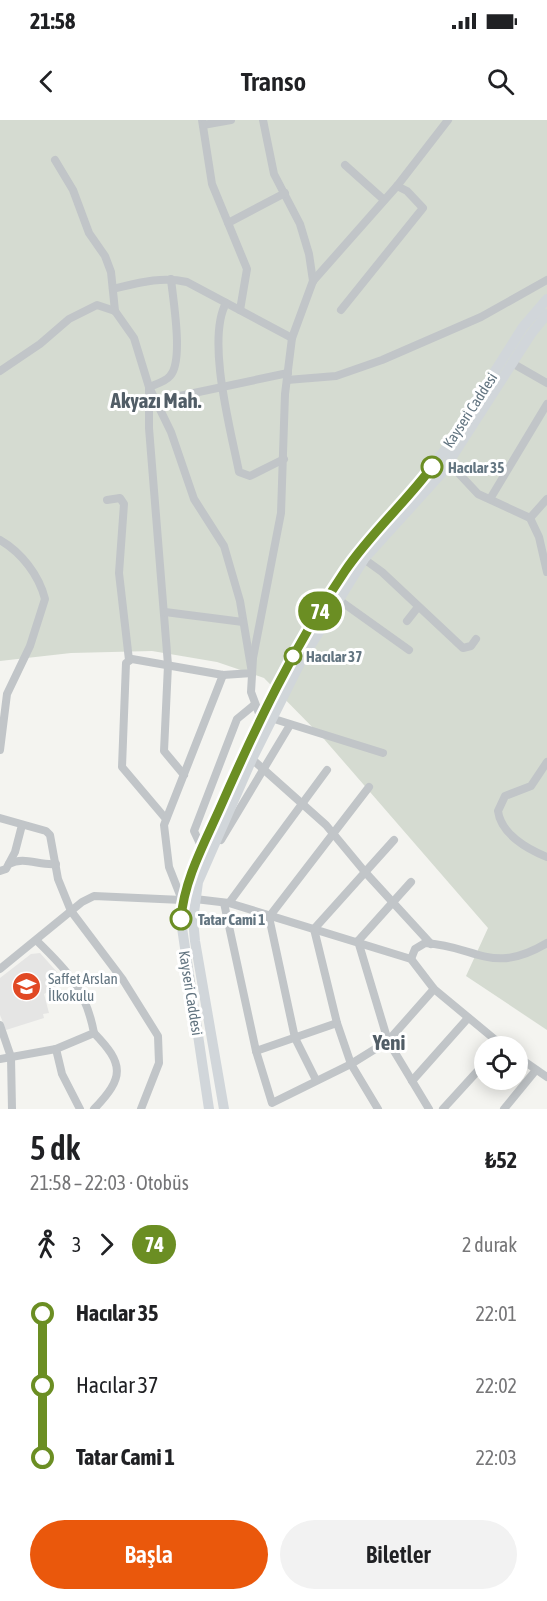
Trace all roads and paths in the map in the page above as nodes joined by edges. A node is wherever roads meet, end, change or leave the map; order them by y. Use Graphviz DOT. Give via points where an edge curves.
graph roads {
  1 [pos="231,120"];
  2 [pos="263,120"];
  3 [pos="448,120"];
  4 [pos="202,123"];
  5 [pos="55,159"];
  6 [pos="345,165"];
  7 [pos="397,186"];
  8 [pos="285,194"];
  9 [pos="383,199"];
  10 [pos="228,223"];
  11 [pos="171,279"];
  12 [pos="547,280"];
  13 [pos="313,281"];
  14 [pos="113,289"];
  15 [pos="547,299"];
  16 [pos="226,303"];
  17 [pos="240,310"];
  18 [pos="340,310"];
  19 [pos="115,311"];
  20 [pos="547,314"];
  21 [pos="292,338"];
  22 [pos="512,363"];
  23 [pos="0,371"];
  24 [pos="288,377"];
  25 [pos="547,383"];
  26 [pos="149,387"];
  27 [pos="223,387"];
  28 [pos="156,401"];
  29 [pos="547,404"];
  30 [pos="284,459"];
  31 [pos="449,463"];
  32 [pos="490,499"];
  33 [pos="547,499"];
  34 [pos="107,500"];
  35 [pos="530,518"];
  36 [pos="0,540"];
  37 [pos="363,559"];
  38 [pos="547,572"];
  39 [pos="339,600"];
  40 [pos="418,607"];
  41 [pos="165,612"];
  42 [pos="243,621"];
  43 [pos="407,621"];
  44 [pos="476,639"];
  45 [pos="409,650"];
  46 [pos="129,660"];
  47 [pos="168,665"];
  48 [pos="252,673"];
  49 [pos="223,675"];
  50 [pos="254,705"];
  51 [pos="266,717"];
  52 [pos="290,725"];
  53 [pos="0,750"];
  54 [pos="383,753"];
  55 [pos="252,759"];
  56 [pos="547,762"];
  57 [pos="265,768"];
  58 [pos="327,770"];
  59 [pos="184,775"];
  60 [pos="369,787"];
  61 [pos="303,802"];
  62 [pos="166,819"];
  63 [pos="2,820"];
  64 [pos="22,825"];
  65 [pos="333,834"];
  66 [pos="394,840"];
  67 [pos="202,848"];
  68 [pos="547,857"];
  69 [pos="56,864"];
  70 [pos="8,865"];
  71 [pos="205,867"];
  72 [pos="0,871"];
  73 [pos="365,872"];
  74 [pos="411,882"];
  75 [pos="195,899"];
  76 [pos="182,900"];
  77 [pos="392,902"];
  78 [pos="226,903"];
  79 [pos="71,910"];
  80 [pos="269,917"];
  81 [pos="314,929"];
  82 [pos="37,941"];
  83 [pos="358,941"];
  84 [pos="547,943"];
  85 [pos="431,944"];
  86 [pos="411,959"];
  87 [pos="0,969"];
  88 [pos="434,989"];
  89 [pos="468,1018"];
  90 [pos="337,1023"];
  91 [pos="0,1025"];
  92 [pos="94,1033"];
  93 [pos="490,1036"];
  94 [pos="295,1038"];
  95 [pos="388,1041"];
  96 [pos="56,1049"];
  97 [pos="256,1051"];
  98 [pos="11,1058"];
  99 [pos="0,1059"];
  100 [pos="351,1064"];
  101 [pos="528,1064"];
  102 [pos="536,1070"];
  103 [pos="474,1075"];
  104 [pos="547,1077"];
  105 [pos="316,1080"];
  106 [pos="412,1081"];
  107 [pos="273,1107"];
  108 [pos="12,1109"];
  109 [pos="80,1109"];
  110 [pos="94,1109"];
  111 [pos="141,1109"];
  112 [pos="209,1109"];
  113 [pos="224,1109"];
  114 [pos="378,1109"];
  115 [pos="429,1109"];
  116 [pos="443,1109"];
  117 [pos="504,1109"];
  1 -- 4 [label="street"];
  2 -- 8 [label="street" via="274,174"];
  3 -- 7 [label="street"];
  4 -- 10 [label="street" via="212,184"];
  5 -- 14 [label="street" via="73,190 89,233 105,256"];
  6 -- 9 [label="street"];
  7 -- 9 [label="street"];
  7 -- 18 [label="street" via="423,208"];
  8 -- 10 [label="street"];
  8 -- 13 [label="street" via="303,234"];
  9 -- 13 [label="street"];
  10 -- 17 [label="street" via="247,269"];
  11 -- 14 [label="street"];
  11 -- 16 [label="street" via="187,282"];
  11 -- 26 [label="street" via="175,366 166,380"];
  12 -- 24 [label="street" via="481,317 382,360 336,376"];
  13 -- 21 [label="street"];
  14 -- 19 [label="street"];
  15 -- 51 [label="main road, Kayseri Caddesi" via="523,327 445,450 345,570 290,661"];
  16 -- 17 [label="street"];
  16 -- 27 [label="street" via="219,322"];
  17 -- 21 [label="street"];
  19 -- 23 [label="street" via="97,305 69,319"];
  19 -- 26 [label="street" via="134,338"];
  20 -- 22 [label="main road, Kayseri Caddesi"];
  21 -- 24 [label="street"];
  22 -- 25 [label="street"];
  22 -- 31 [label="main road, Kayseri Caddesi"];
  24 -- 27 [label="street"];
  24 -- 30 [label="street"];
  26 -- 28 [label="street"];
  26 -- 41 [label="street"];
  27 -- 28 [label="street"];
  27 -- 30 [label="street" via="239,472 250,476"];
  28 -- 42 [label="street" via="194,499 224,546"];
  29 -- 32 [label="street"];
  30 -- 48 [label="street" via="281,513"];
  31 -- 32 [label="street" via="478,494"];
  31 -- 37 [label="main road, Kayseri Caddesi"];
  32 -- 35 [label="street"];
  33 -- 35 [label="street"];
  34 -- 46 [label="street" via="120,498 124,504 119,573"];
  35 -- 38 [label="street"];
  36 -- 53 [label="street" via="27,561 45,599 30,646 7,694"];
  37 -- 39 [label="main road, Kayseri Caddesi"];
  37 -- 40 [label="street"];
  39 -- 45 [label="street"];
  39 -- 51 [label="main road, Kayseri Caddesi"];
  40 -- 43 [label="street"];
  40 -- 44 [label="street" via="463,648"];
  41 -- 42 [label="street"];
  41 -- 47 [label="street"];
  42 -- 48 [label="street"];
  46 -- 47 [label="street"];
  46 -- 62 [label="street" via="123,767"];
  47 -- 49 [label="street"];
  47 -- 59 [label="street" via="164,751"];
  48 -- 49 [label="street"];
  48 -- 50 [label="street"];
  49 -- 59 [label="street"];
  50 -- 51 [label="street"];
  50 -- 67 [label="street" via="237,719 194,831"];
  51 -- 52 [label="street"];
  51 -- 55 [label="main road, Kayseri Caddesi"];
  51 -- 67 [label="main road, Kayseri Caddesi"];
  52 -- 54 [label="street"];
  52 -- 57 [label="street"];
  55 -- 57 [label="street"];
  55 -- 71 [label="main road, Kayseri Caddesi"];
  56 -- 68 [label="street" via="531,786 505,796 498,811 506,830 531,851"];
  57 -- 61 [label="street"];
  57 -- 71 [label="street"];
  58 -- 61 [label="street"];
  59 -- 62 [label="street"];
  60 -- 65 [label="street"];
  61 -- 65 [label="street"];
  61 -- 78 [label="street"];
  62 -- 76 [label="street" via="163,832 169,867"];
  63 -- 64 [label="street"];
  64 -- 69 [label="street" via="50,835"];
  64 -- 70 [label="street"];
  65 -- 73 [label="street"];
  65 -- 80 [label="street"];
  66 -- 73 [label="street"];
  67 -- 76 [label="main road, Kayseri Caddesi"];
  69 -- 70 [label="street" via="18,860"];
  69 -- 79 [label="street"];
  70 -- 72 [label="street"];
  71 -- 75 [label="main road, Kayseri Caddesi"];
  73 -- 77 [label="street"];
  73 -- 81 [label="street"];
  74 -- 77 [label="street"];
  75 -- 78 [label="street"];
  75 -- 113 [label="main road, Kayseri Caddesi" via="198,963"];
  76 -- 79 [label="street" via="94,896"];
  76 -- 112 [label="main road, Kayseri Caddesi" via="183,938"];
  77 -- 83 [label="street"];
  77 -- 85 [label="street"];
  78 -- 80 [label="street"];
  78 -- 97 [label="street"];
  79 -- 82 [label="street"];
  79 -- 111 [label="street" via="123,980 158,1036 159,1063"];
  80 -- 81 [label="street"];
  80 -- 94 [label="street"];
  81 -- 83 [label="street"];
  81 -- 90 [label="street"];
  82 -- 87 [label="street"];
  82 -- 92 [label="street" via="79,986"];
  83 -- 86 [label="street"];
  83 -- 95 [label="street"];
  84 -- 85 [label="street" via="525,956 511,958 484,957"];
  85 -- 86 [label="street" via="420,945"];
  86 -- 88 [label="street"];
  88 -- 89 [label="street"];
  88 -- 95 [label="street"];
  89 -- 93 [label="street"];
  89 -- 106 [label="street"];
  90 -- 94 [label="street"];
  90 -- 100 [label="street"];
  91 -- 98 [label="street"];
  92 -- 96 [label="street"];
  92 -- 110 [label="street" via="117,1062 110,1092"];
  94 -- 97 [label="street"];
  94 -- 105 [label="street"];
  95 -- 100 [label="street"];
  95 -- 106 [label="street"];
  96 -- 98 [label="street"];
  96 -- 109 [label="street" via="62,1074"];
  97 -- 107 [label="street"];
  98 -- 99 [label="street"];
  98 -- 108 [label="street"];
  100 -- 105 [label="street"];
  100 -- 114 [label="street"];
  101 -- 102 [label="street"];
  102 -- 104 [label="street"];
  102 -- 117 [label="street"];
  103 -- 116 [label="street"];
  105 -- 107 [label="street"];
  106 -- 115 [label="street"];
}
